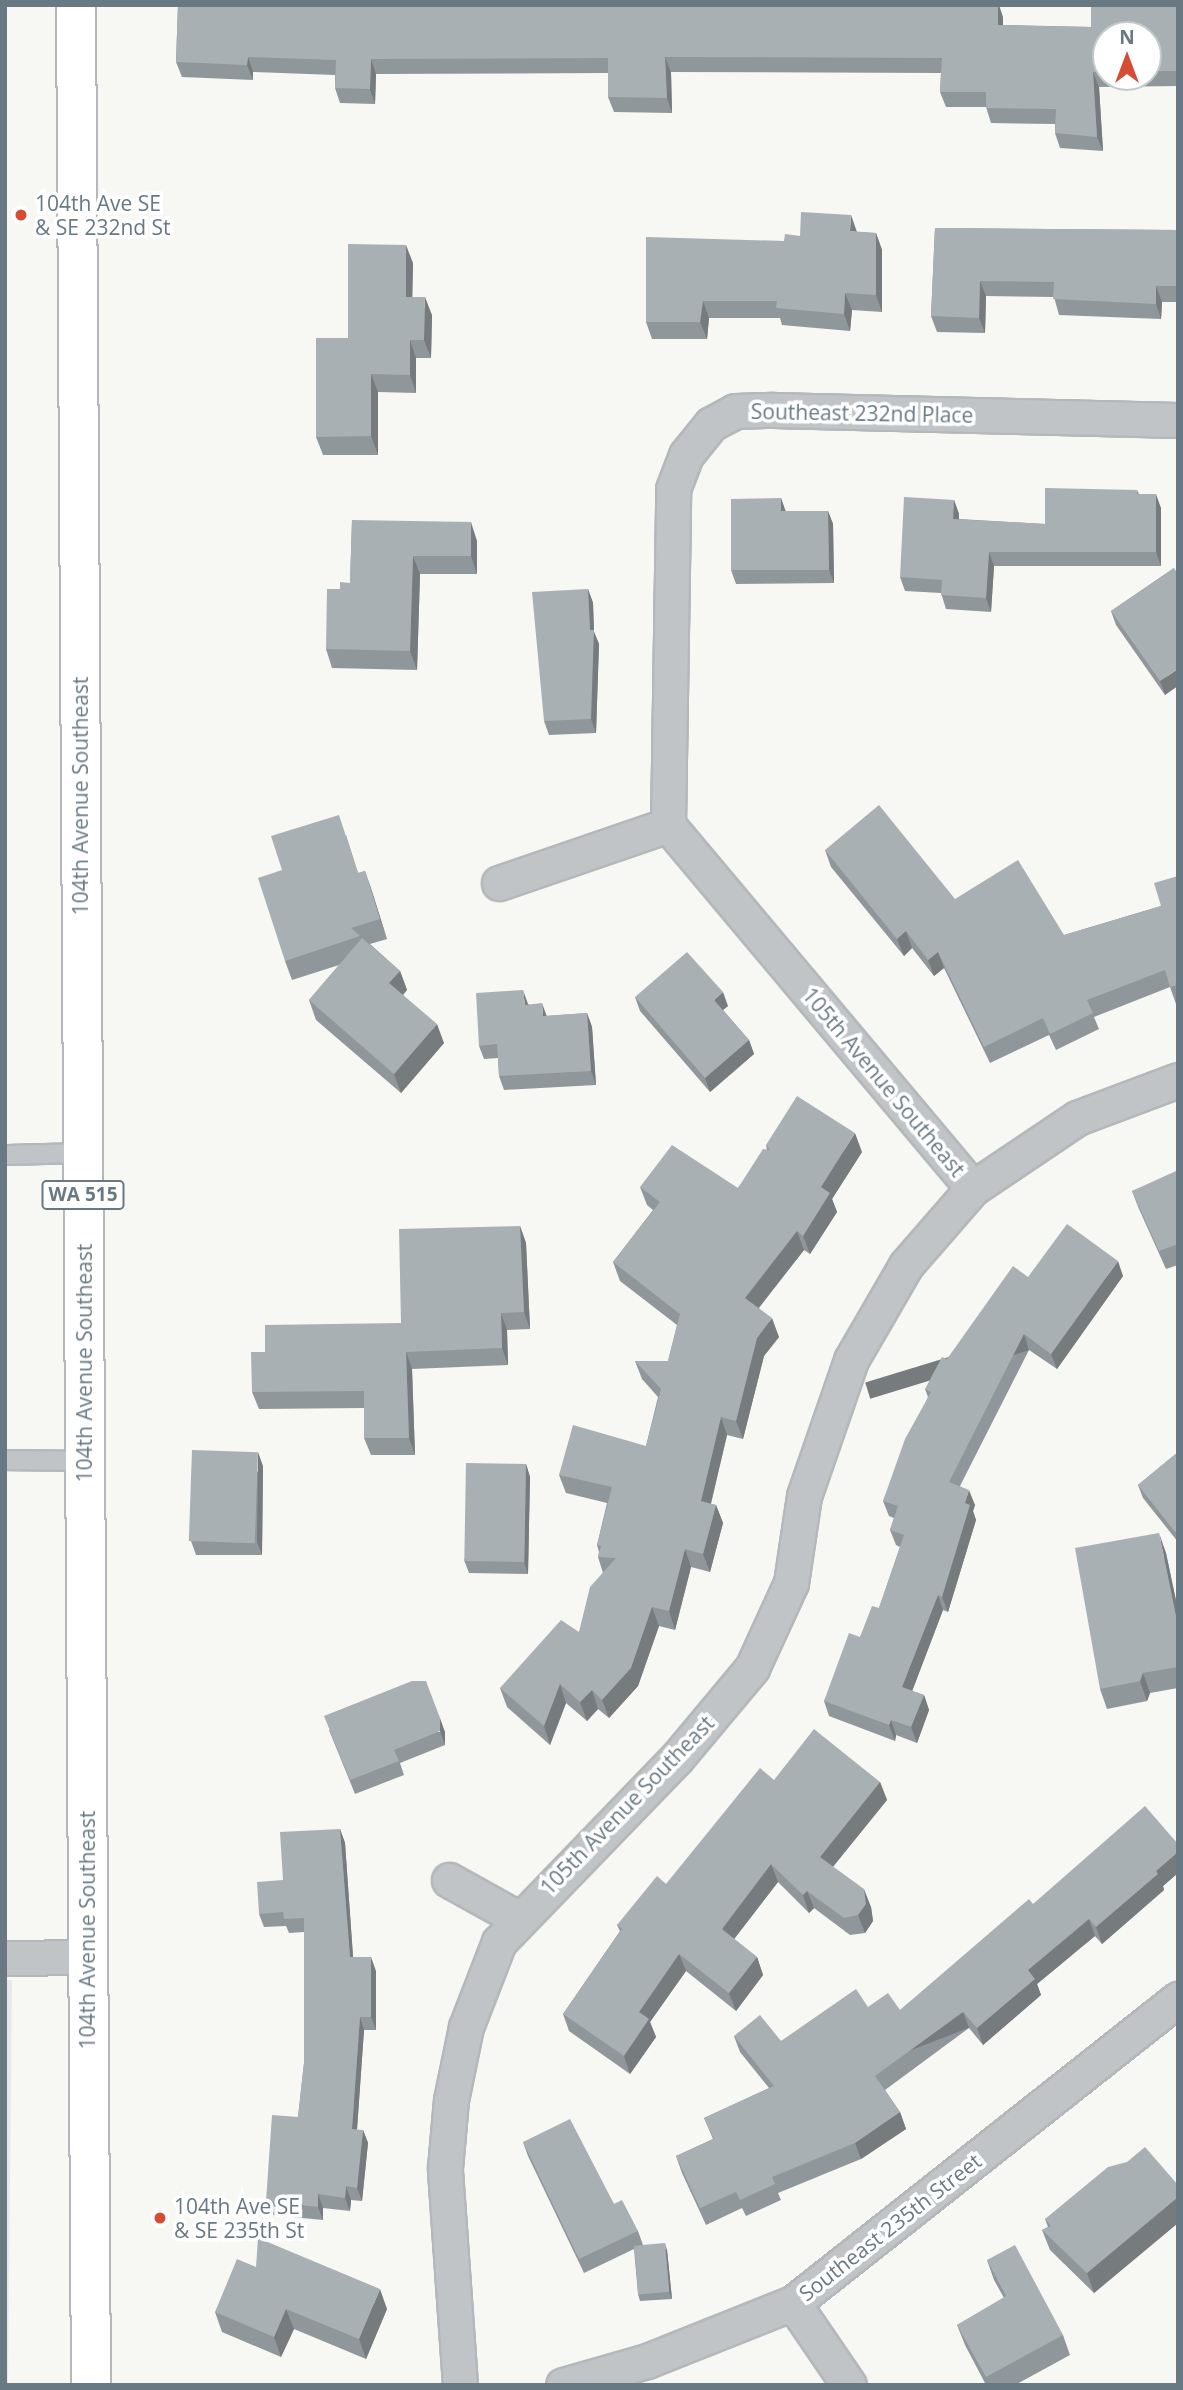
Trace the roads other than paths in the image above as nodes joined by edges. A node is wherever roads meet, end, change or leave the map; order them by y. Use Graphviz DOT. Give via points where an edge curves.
graph roads {
  1 [pos="76,5"];
  2 [pos="1178,420"];
  3 [pos="668,825"];
  4 [pos="499,883"];
  5 [pos="1178,1080"];
  6 [pos="82,1153"];
  7 [pos="5,1155"];
  8 [pos="973,1188"];
  9 [pos="5,1460"];
  10 [pos="84,1461"];
  11 [pos="449,1880"];
  12 [pos="519,1919"];
  13 [pos="88,1957"];
  14 [pos="5,1958"];
  15 [pos="1176,2003"];
  16 [pos="793,2304"];
  17 [pos="91,2385"];
  18 [pos="460,2385"];
  19 [pos="563,2385"];
  20 [pos="849,2385"];
  1 -- 6 [label="main road, 104th Avenue Southeast / WA 515"];
  2 -- 3 [label="street, Southeast 232nd Place" via="773,410 735,411 711,424 686,455 673,489"];
  3 -- 4 [label="street"];
  3 -- 8 [label="street, 105th Avenue Southeast"];
  5 -- 8 [label="street" via="1077,1118"];
  6 -- 7 [label="lane"];
  6 -- 10 [label="main road, 104th Avenue Southeast / WA 515"];
  8 -- 12 [label="street, 105th Avenue Southeast" via="906,1265 851,1360 804,1496 791,1583 752,1668 676,1759"];
  9 -- 10 [label="lane"];
  10 -- 13 [label="main road, 104th Avenue Southeast / WA 515"];
  11 -- 12 [label="street"];
  12 -- 18 [label="street, 105th Avenue Southeast" via="499,1942 466,2027 451,2100 445,2168"];
  13 -- 14 [label="street"];
  13 -- 17 [label="main road, 104th Avenue Southeast / WA 515"];
  15 -- 16 [label="street, Southeast 235th Street"];
  16 -- 19 [label="street, Southeast 235th Street" via="646,2361"];
  16 -- 20 [label="street"];
}
